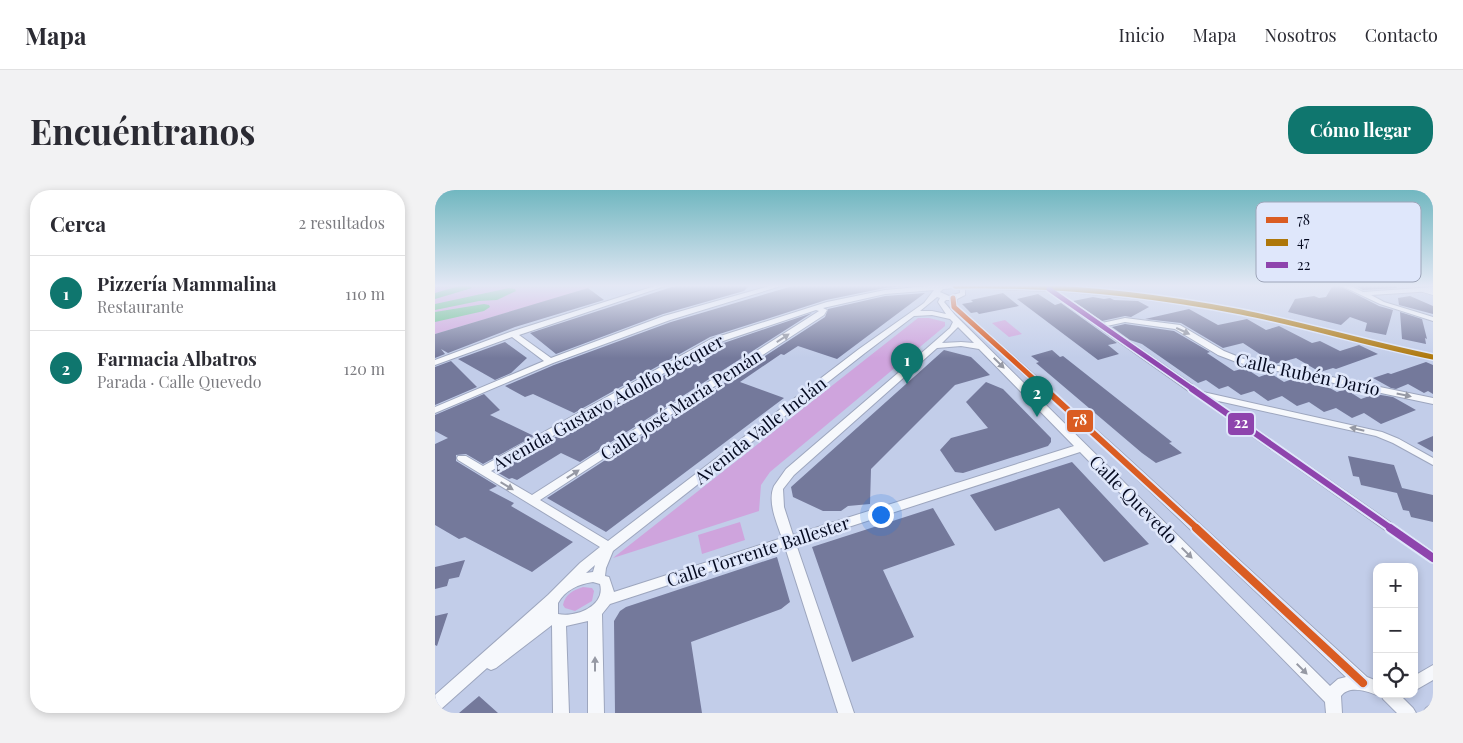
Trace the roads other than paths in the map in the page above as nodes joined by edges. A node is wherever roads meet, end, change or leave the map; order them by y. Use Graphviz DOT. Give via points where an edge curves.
graph roads {
  1 [pos="589,309"];
  2 [pos="694,309"];
  3 [pos="806,309"];
  4 [pos="822,309"];
  5 [pos="918,309"];
  6 [pos="947,309"];
  7 [pos="957,309"];
  8 [pos="1078,309"];
  9 [pos="1228,309"];
  10 [pos="1398,309"];
  11 [pos="911,314"];
  12 [pos="955,319"];
  13 [pos="1433,319"];
  14 [pos="1101,325"];
  15 [pos="513,334"];
  16 [pos="935,346"];
  17 [pos="983,348"];
  18 [pos="1433,357"];
  19 [pos="549,361"];
  20 [pos="435,363"];
  21 [pos="1199,394"];
  22 [pos="1433,401"];
  23 [pos="435,410"];
  24 [pos="1083,447"];
  25 [pos="462,458"];
  26 [pos="1433,462"];
  27 [pos="482,471"];
  28 [pos="532,500"];
  29 [pos="790,540"];
  30 [pos="609,547"];
  31 [pos="1433,558"];
  32 [pos="599,578"];
  33 [pos="564,587"];
  34 [pos="553,598"];
  35 [pos="605,600"];
  36 [pos="595,611"];
  37 [pos="556,619"];
  38 [pos="1433,672"];
  39 [pos="1418,681"];
  40 [pos="463,682"];
  41 [pos="1370,686"];
  42 [pos="1392,698"];
  43 [pos="435,705"];
  44 [pos="1333,706"];
  45 [pos="561,713"];
  46 [pos="595,713"];
  47 [pos="846,713"];
  48 [pos="1408,713"];
  1 -- 15 [label="street"];
  2 -- 19 [label="street"];
  3 -- 27 [label="street, Avenida Gustavo Adolfo Bécquer" via="714,341"];
  28 -- 4 [label="street, Calle José María Pemán, one-way"];
  5 -- 11 [label="street, Avenida Valle Inclán"];
  6 -- 12 [label="street, Calle Quevedo"];
  7 -- 41 [label="street, Calle Quevedo"];
  8 -- 14 [label="street"];
  9 -- 18 [label="street"];
  10 -- 13 [label="street"];
  11 -- 12 [label="street"];
  11 -- 30 [label="street, Avenida Valle Inclán"];
  12 -- 16 [label="street" via="953,329"];
  12 -- 17 [label="street, Calle Quevedo"];
  14 -- 21 [label="street"];
  14 -- 22 [label="street, Calle Rubén Darío, one-way" via="1125,320 1177,327 1221,353 1242,361"];
  15 -- 19 [label="street"];
  15 -- 20 [label="street"];
  16 -- 17 [label="street" via="961,344"];
  16 -- 29 [label="street" via="786,477 778,489 778,507"];
  17 -- 24 [label="street, Calle Quevedo, one-way"];
  19 -- 23 [label="street"];
  26 -- 21 [label="street, one-way" via="1379,434"];
  21 -- 31 [label="street"];
  24 -- 29 [label="street, Calle Torrente Ballester"];
  24 -- 44 [label="street, Calle Quevedo, one-way"];
  25 -- 27 [label="street"];
  27 -- 28 [label="street, one-way"];
  28 -- 30 [label="street"];
  29 -- 35 [label="street, Calle Torrente Ballester"];
  29 -- 47 [label="street"];
  30 -- 32 [label="street"];
  30 -- 33 [label="street, Avenida Valle Inclán"];
  32 -- 33 [label="street" via="578,579"];
  32 -- 35 [label="street" via="608,586"];
  33 -- 34 [label="street"];
  34 -- 37 [label="street" via="550,612"];
  34 -- 40 [label="street"];
  35 -- 36 [label="street"];
  36 -- 37 [label="street" via="580,619"];
  46 -- 36 [label="street, one-way"];
  37 -- 40 [label="street" via="543,623"];
  37 -- 45 [label="street"];
  38 -- 39 [label="street"];
  40 -- 43 [label="street"];
  41 -- 44 [label="street" via="1351,682 1341,685 1334,690"];
  42 -- 48 [label="street"];
}
